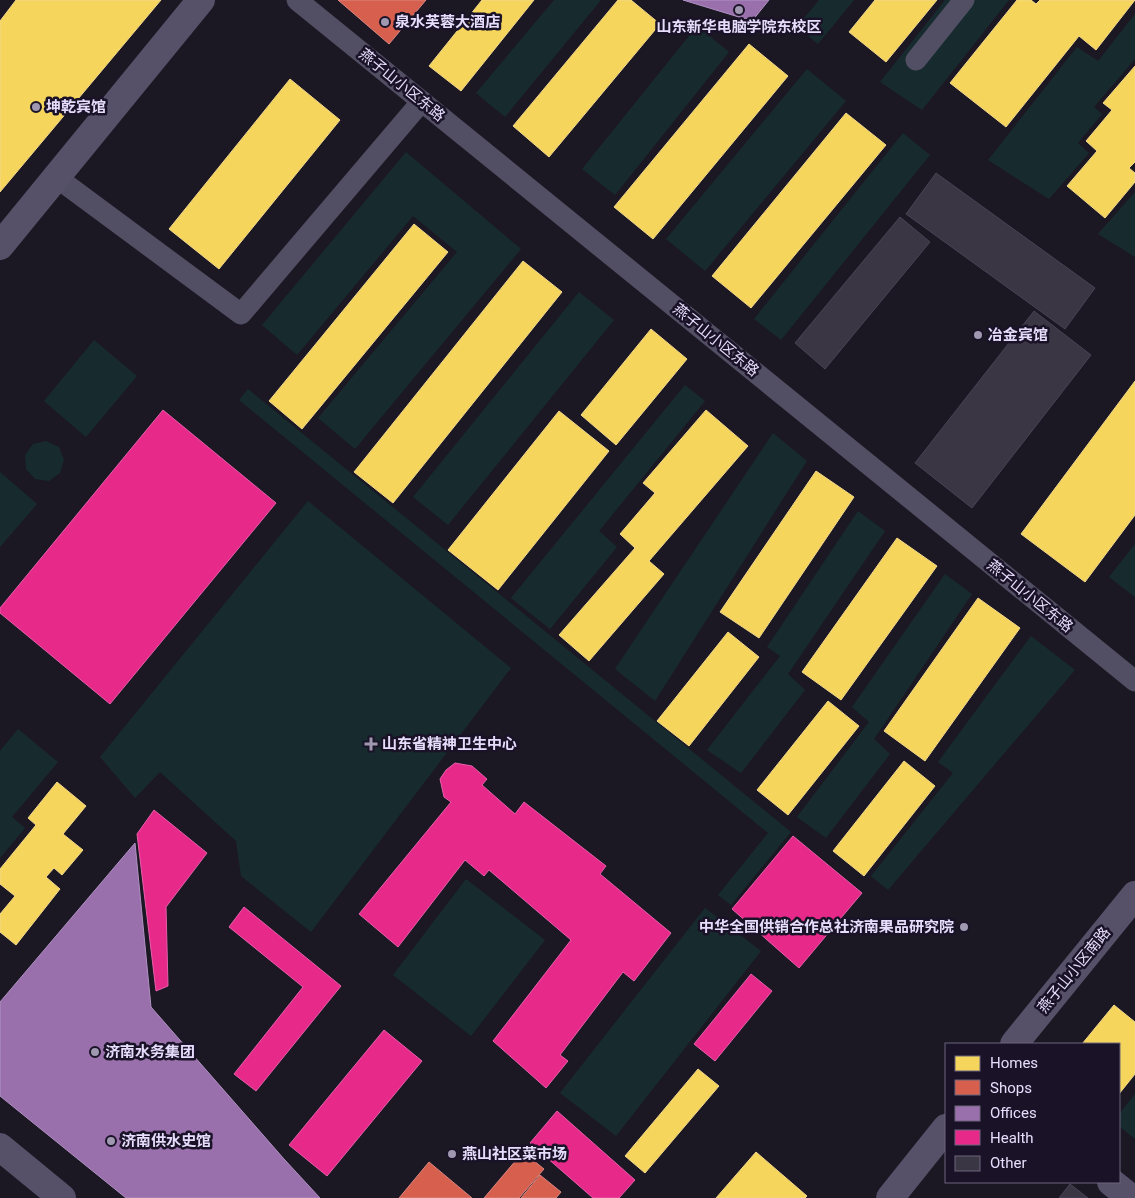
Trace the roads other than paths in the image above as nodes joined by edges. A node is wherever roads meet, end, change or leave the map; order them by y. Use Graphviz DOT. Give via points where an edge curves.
graph roads {
  1 [pos="201,0"];
  2 [pos="297,0"];
  3 [pos="964,0"];
  4 [pos="916,60"];
  5 [pos="422,101"];
  6 [pos="56,177"];
  7 [pos="0,246"];
  8 [pos="1135,681"];
  9 [pos="1135,895"];
  10 [pos="1015,1043"];
  11 [pos="945,1129"];
  12 [pos="0,1146"];
  13 [pos="0,1168"];
  14 [pos="1112,1183"];
  15 [pos="37,1198"];
  16 [pos="62,1198"];
  17 [pos="890,1198"];
  18 [pos="1132,1198"];
  1 -- 6 [label="street"];
  2 -- 5 [label="street, 燕子山小区东路"];
  3 -- 4 [label="street"];
  5 -- 6 [label="street" via="241,314"];
  5 -- 8 [label="street, 燕子山小区东路"];
  6 -- 7 [label="street"];
  9 -- 10 [label="street, 燕子山小区南路"];
  11 -- 17 [label="street"];
  12 -- 16 [label="street"];
  13 -- 15 [label="street"];
  14 -- 18 [label="street"];
}
